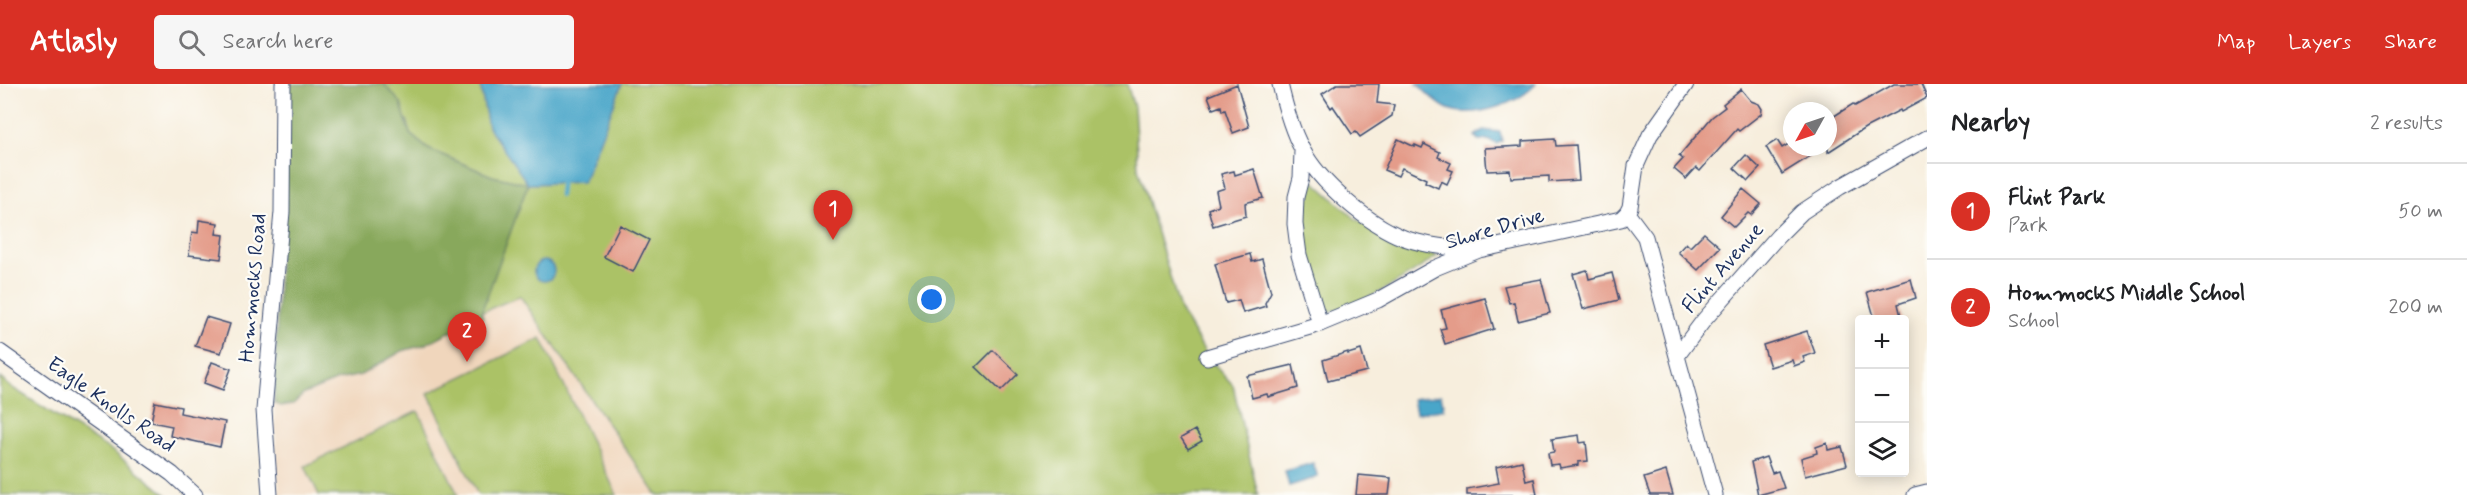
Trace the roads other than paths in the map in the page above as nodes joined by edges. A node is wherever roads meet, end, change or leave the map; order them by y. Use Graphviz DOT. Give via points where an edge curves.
graph roads {
  1 [pos="283,84"];
  2 [pos="1280,84"];
  3 [pos="1686,84"];
  4 [pos="1927,138"];
  5 [pos="1302,151"];
  6 [pos="1627,213"];
  7 [pos="1479,250"];
  8 [pos="1320,324"];
  9 [pos="0,352"];
  10 [pos="1677,356"];
  11 [pos="1207,357"];
  12 [pos="1927,492"];
  13 [pos="195,495"];
  14 [pos="270,495"];
  15 [pos="1715,495"];
  16 [pos="1915,495"];
  1 -- 14 [label="street, Hommocks Road" via="282,212 264,410"];
  2 -- 5 [label="street"];
  3 -- 6 [label="street" via="1650,135 1636,166"];
  4 -- 10 [label="street, Flint Avenue" via="1802,212 1704,320"];
  5 -- 7 [label="street" via="1333,189 1378,226 1404,238 1437,246"];
  5 -- 8 [label="street" via="1295,224 1299,255"];
  6 -- 7 [label="street, Shore Drive" via="1621,219"];
  6 -- 10 [label="street" via="1645,237"];
  7 -- 8 [label="street, Shore Drive"];
  8 -- 11 [label="street, Shore Drive"];
  9 -- 13 [label="street, Eagle Knolls Road" via="172,474"];
  10 -- 15 [label="street"];
  12 -- 16 [label="street"];
}
